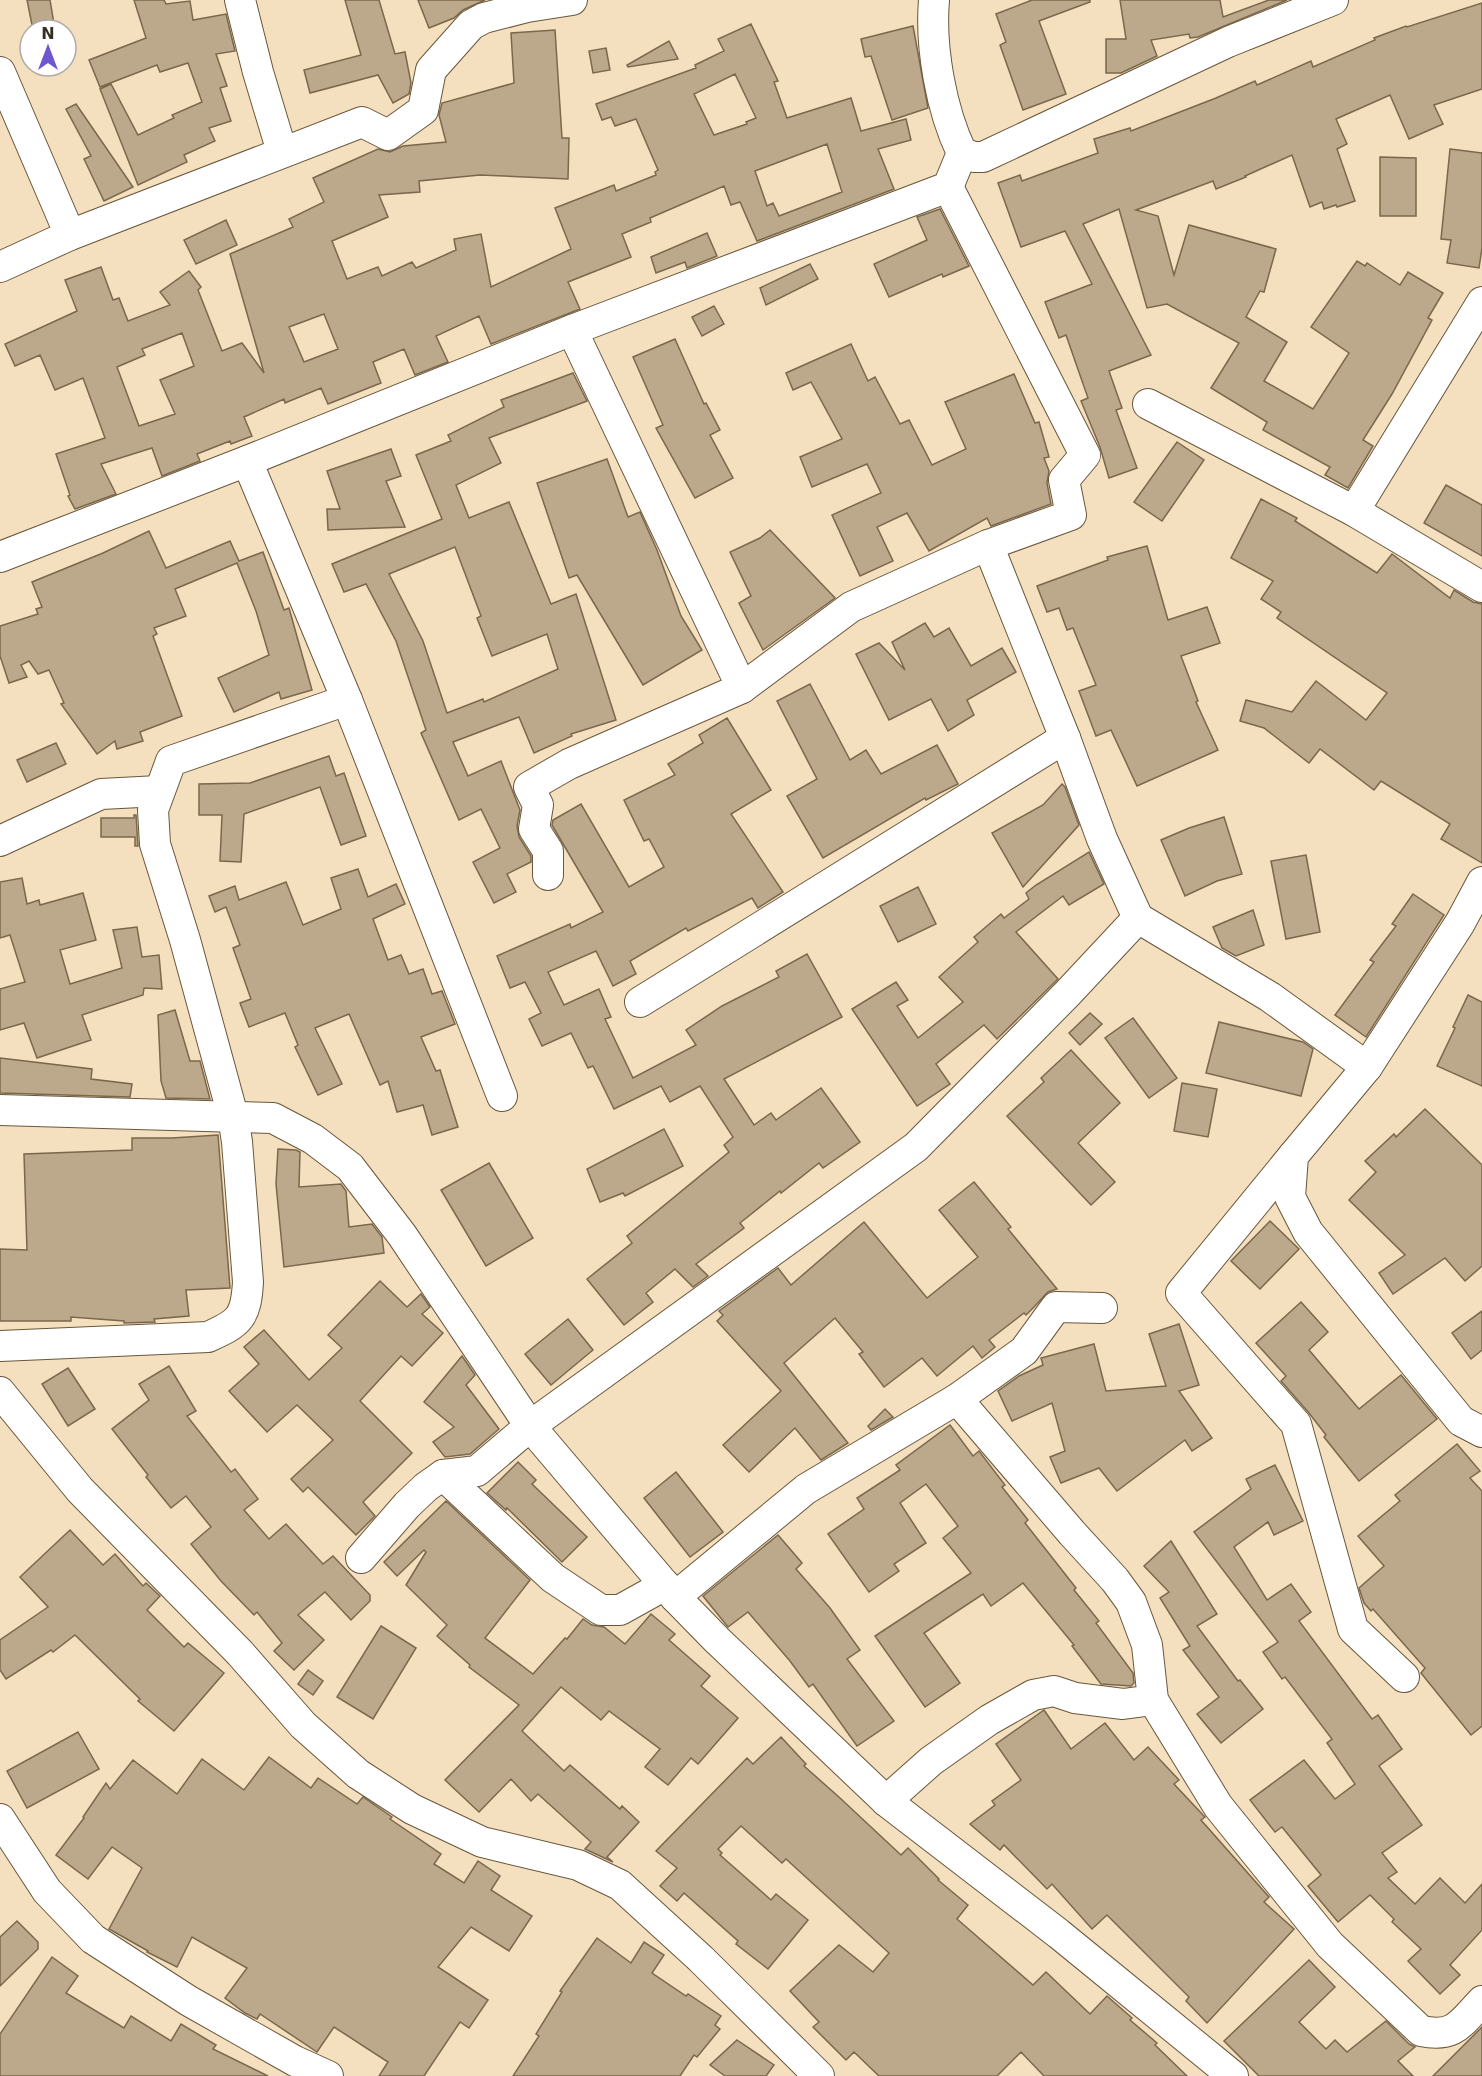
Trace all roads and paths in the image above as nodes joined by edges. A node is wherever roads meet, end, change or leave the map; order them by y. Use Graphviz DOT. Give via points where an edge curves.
graph roads {
  1 [pos="240,0"];
  2 [pos="572,0"];
  3 [pos="934,0"];
  4 [pos="1333,0"];
  5 [pos="0,72"];
  6 [pos="282,152"];
  7 [pos="962,153"];
  8 [pos="948,187"];
  9 [pos="70,235"];
  10 [pos="0,267"];
  11 [pos="1482,302"];
  12 [pos="572,330"];
  13 [pos="1148,404"];
  14 [pos="246,461"];
  15 [pos="1354,511"];
  16 [pos="988,545"];
  17 [pos="0,557"];
  18 [pos="1482,587"];
  19 [pos="742,688"];
  20 [pos="347,700"];
  21 [pos="1065,738"];
  22 [pos="159,790"];
  23 [pos="0,841"];
  24 [pos="548,875"];
  25 [pos="1482,882"];
  26 [pos="1138,918"];
  27 [pos="640,1002"];
  28 [pos="1366,1067"];
  29 [pos="502,1096"];
  30 [pos="0,1110"];
  31 [pos="233,1116"];
  32 [pos="1293,1156"];
  33 [pos="1102,1308"];
  34 [pos="0,1346"];
  35 [pos="0,1392"];
  36 [pos="957,1399"];
  37 [pos="530,1426"];
  38 [pos="1482,1432"];
  39 [pos="443,1475"];
  40 [pos="361,1558"];
  41 [pos="670,1591"];
  42 [pos="1404,1677"];
  43 [pos="1153,1700"];
  44 [pos="886,1801"];
  45 [pos="0,1819"];
  46 [pos="1482,2001"];
  47 [pos="324,2075"];
  48 [pos="819,2076"];
  49 [pos="1233,2076"];
  1 -- 6 [label="street"];
  2 -- 6 [label="street" via="527,7 471,25 431,70 423,110 388,135 362,122"];
  3 -- 7 [label="street" via="932,21 941,86"];
  4 -- 7 [label="street" via="1228,42 983,157"];
  5 -- 9 [label="street"];
  6 -- 9 [label="street"];
  7 -- 8 [label="street"];
  8 -- 12 [label="street"];
  8 -- 16 [label="street" via="1085,455 1064,480 1071,515"];
  9 -- 10 [label="street"];
  11 -- 15 [label="street"];
  12 -- 14 [label="street"];
  12 -- 19 [label="street"];
  13 -- 15 [label="street"];
  14 -- 17 [label="street"];
  14 -- 20 [label="street"];
  15 -- 18 [label="street"];
  16 -- 19 [label="street" via="851,607"];
  16 -- 21 [label="street"];
  19 -- 24 [label="street" via="569,764 530,787 538,804 534,828 548,851"];
  20 -- 22 [label="street" via="171,761"];
  20 -- 29 [label="street"];
  21 -- 26 [label="street" via="1102,838"];
  21 -- 27 [label="street"];
  22 -- 23 [label="street" via="101,795"];
  22 -- 31 [label="street" via="153,810 155,844"];
  25 -- 28 [label="street" via="1460,923"];
  26 -- 28 [label="street" via="1270,997"];
  26 -- 37 [label="street" via="916,1147"];
  28 -- 32 [label="street"];
  30 -- 31 [label="street"];
  31 -- 34 [label="street" via="248,1282 247,1304 237,1322 208,1337"];
  31 -- 37 [label="street" via="273,1118 313,1139 350,1167 402,1235"];
  32 -- 38 [label="street" via="1290,1197 1308,1232 1461,1421"];
  32 -- 42 [label="street" via="1180,1293 1296,1424 1353,1629"];
  33 -- 36 [label="street" via="1056,1307 1024,1351"];
  35 -- 48 [label="street" via="80,1490 240,1653 303,1725 358,1774 412,1809 482,1842 578,1865 620,1885"];
  36 -- 41 [label="street" via="806,1489"];
  36 -- 43 [label="street" via="1131,1602 1147,1646"];
  37 -- 39 [label="street" via="477,1471"];
  37 -- 41 [label="street"];
  39 -- 40 [label="street" via="407,1505"];
  39 -- 41 [label="street" via="554,1578 601,1610 620,1610"];
  41 -- 44 [label="street"];
  43 -- 44 [label="street" via="1123,1704 1054,1691 1033,1695 931,1761"];
  43 -- 46 [label="street" via="1218,1806 1330,1944 1420,2031 1436,2034 1454,2030"];
  44 -- 49 [label="street" via="1059,1934"];
  45 -- 47 [label="street" via="47,1891 93,1939 189,2001"];
}
